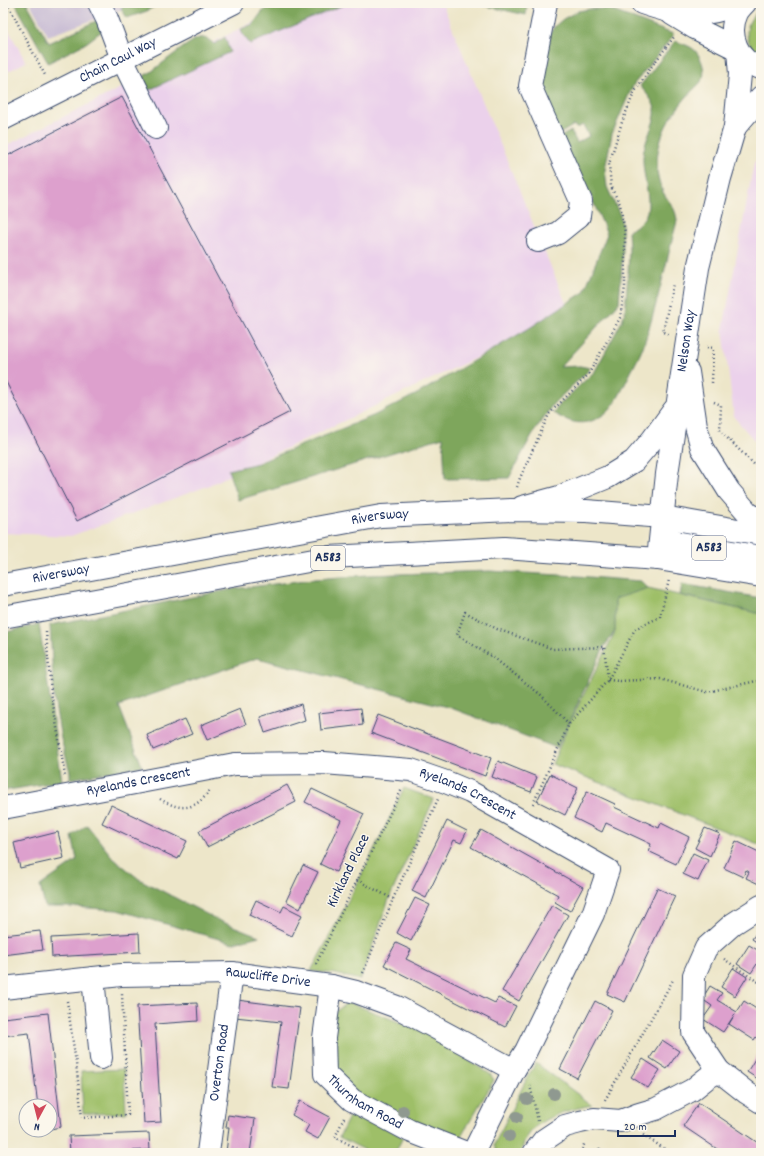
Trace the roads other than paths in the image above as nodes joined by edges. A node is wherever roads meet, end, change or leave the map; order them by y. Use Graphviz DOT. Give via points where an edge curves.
graph roads {
  1 [pos="99,3"];
  2 [pos="233,3"];
  3 [pos="546,3"];
  4 [pos="642,3"];
  5 [pos="744,3"];
  6 [pos="667,12"];
  7 [pos="738,50"];
  8 [pos="122,59"];
  9 [pos="761,68"];
  10 [pos="761,98"];
  11 [pos="3,119"];
  12 [pos="735,127"];
  13 [pos="156,128"];
  14 [pos="538,241"];
  15 [pos="685,357"];
  16 [pos="677,406"];
  17 [pos="511,510"];
  18 [pos="761,521"];
  19 [pos="662,524"];
  20 [pos="761,534"];
  21 [pos="761,557"];
  22 [pos="664,567"];
  23 [pos="761,576"];
  24 [pos="3,585"];
  25 [pos="3,617"];
  26 [pos="3,808"];
  27 [pos="761,906"];
  28 [pos="232,973"];
  29 [pos="93,978"];
  30 [pos="331,986"];
  31 [pos="3,988"];
  32 [pos="101,1060"];
  33 [pos="719,1071"];
  34 [pos="521,1077"];
  35 [pos="761,1102"];
  36 [pos="539,1147"];
  37 [pos="208,1153"];
  38 [pos="466,1153"];
  39 [pos="473,1153"];
  1 -- 8 [label="main road"];
  2 -- 8 [label="main road, Chain Caul Way"];
  3 -- 14 [label="main road" via="530,86 581,201 579,216 558,233"];
  4 -- 6 [label="main road"];
  5 -- 6 [label="main road" via="713,13"];
  5 -- 7 [label="main road, Nelson Way" via="733,24 733,37"];
  6 -- 7 [label="main road"];
  7 -- 9 [label="main road" via="746,61"];
  7 -- 12 [label="main road, Nelson Way" via="740,74"];
  8 -- 11 [label="main road, Chain Caul Way"];
  8 -- 13 [label="main road"];
  10 -- 12 [label="main road, Nelson Way"];
  12 -- 15 [label="main road, Nelson Way" via="698,268"];
  15 -- 16 [label="main road, Nelson Way"];
  15 -- 18 [label="main road" via="702,448 729,491 748,513"];
  16 -- 17 [label="main road" via="634,461 608,477 559,497"];
  16 -- 19 [label="main road, Nelson Way"];
  17 -- 19 [label="main road, Riversway / A583" via="593,511"];
  17 -- 24 [label="main road, Riversway / A583" via="381,516"];
  19 -- 20 [label="main road, Riversway / A583"];
  19 -- 21 [label="main road, A583" via="675,542"];
  19 -- 22 [label="main road, Nelson Way"];
  22 -- 23 [label="main road, A583"];
  22 -- 25 [label="main road, A583" via="504,548 330,557"];
  26 -- 34 [label="main road, Ryelands Crescent" via="235,764 324,763 411,770 470,792 608,870 593,914 526,1051"];
  27 -- 33 [label="main road" via="733,924 706,948 694,975 693,1032"];
  28 -- 29 [label="main road, Rawcliffe Drive"];
  28 -- 30 [label="main road, Rawcliffe Drive"];
  28 -- 37 [label="main road, Overton Road"];
  29 -- 31 [label="main road, Rawcliffe Drive"];
  29 -- 32 [label="main road"];
  30 -- 34 [label="main road, Rawcliffe Drive" via="397,1007"];
  30 -- 38 [label="main road, Thurnham Road" via="324,1038 324,1074 352,1100 410,1131"];
  33 -- 35 [label="main road"];
  33 -- 36 [label="main road" via="692,1090 656,1109 621,1121 594,1119 565,1126"];
  34 -- 39 [label="main road, Ryelands Crescent"];
}
